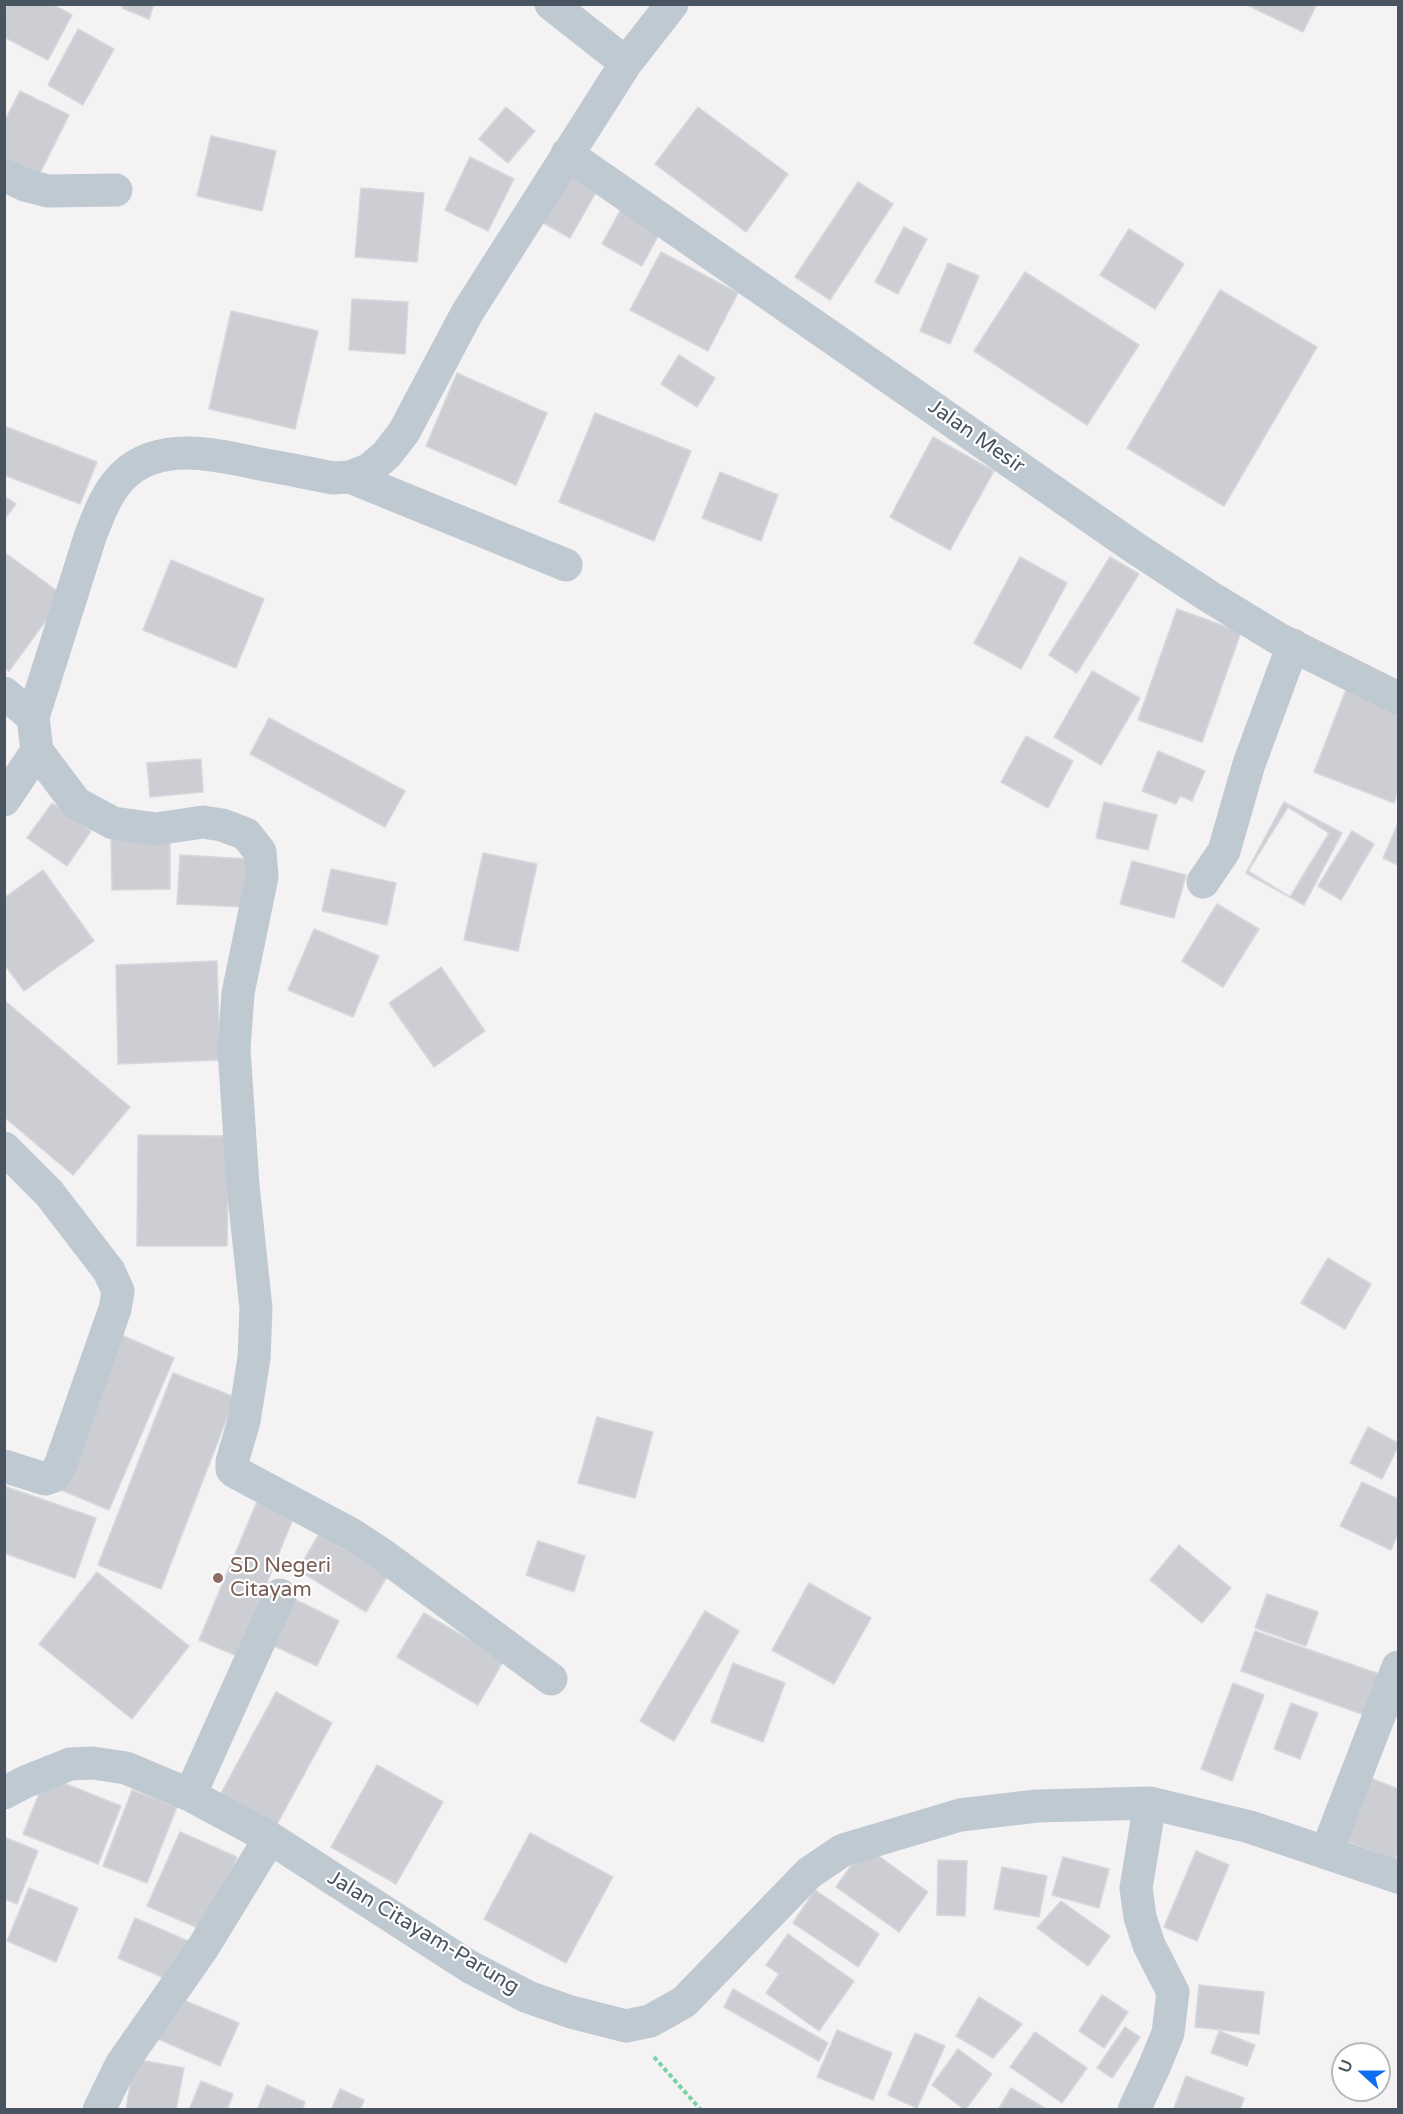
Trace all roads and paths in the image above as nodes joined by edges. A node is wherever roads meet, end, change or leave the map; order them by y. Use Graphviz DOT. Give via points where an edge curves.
graph roads {
  1 [pos="551,4"];
  2 [pos="672,4"];
  3 [pos="626,63"];
  4 [pos="567,154"];
  5 [pos="4,176"];
  6 [pos="116,190"];
  7 [pos="350,477"];
  8 [pos="566,565"];
  9 [pos="1293,645"];
  10 [pos="4,693"];
  11 [pos="1398,698"];
  12 [pos="33,717"];
  13 [pos="37,750"];
  14 [pos="4,800"];
  15 [pos="1203,882"];
  16 [pos="4,1148"];
  17 [pos="4,1466"];
  18 [pos="280,1595"];
  19 [pos="1398,1666"];
  20 [pos="550,1679"];
  21 [pos="4,1793"];
  22 [pos="190,1795"];
  23 [pos="1150,1803"];
  24 [pos="270,1839"];
  25 [pos="1326,1853"];
  26 [pos="1398,1877"];
  27 [pos="626,2026"];
  28 [pos="99,2109"];
  29 [pos="701,2109"];
  30 [pos="1134,2109"];
  1 -- 3 [label="street"];
  2 -- 3 [label="street"];
  3 -- 4 [label="street"];
  4 -- 7 [label="street" via="467,312 404,432 370,469"];
  4 -- 9 [label="street, Jalan Mesir" via="1135,548"];
  5 -- 6 [label="street" via="48,191"];
  7 -- 8 [label="street"];
  7 -- 12 [label="street" via="333,478 213,454 183,453 159,457 128,472 101,508"];
  9 -- 11 [label="street, Jalan Mesir"];
  9 -- 15 [label="street" via="1249,764 1224,851"];
  10 -- 12 [label="street"];
  12 -- 13 [label="street"];
  13 -- 14 [label="street"];
  13 -- 20 [label="street" via="76,802 113,823 156,829 203,822 222,825 246,834 261,852 262,877 238,993 234,1049 256,1308 254,1358 232,1469 383,1555"];
  16 -- 17 [label="street" via="49,1193 110,1271 118,1291 62,1463 54,1476 45,1479"];
  18 -- 22 [label="street"];
  19 -- 25 [label="street"];
  21 -- 22 [label="street, Jalan Citayam-Parung" via="70,1764 93,1763 126,1768"];
  22 -- 24 [label="street, Jalan Citayam-Parung"];
  23 -- 25 [label="street, Jalan Citayam-Parung" via="1250,1827"];
  23 -- 27 [label="street, Jalan Citayam-Parung" via="1037,1806 960,1815 843,1850 809,1873 684,2002 650,2022"];
  23 -- 30 [label="street" via="1136,1888 1149,1946 1173,1992 1168,2033"];
  24 -- 27 [label="street, Jalan Citayam-Parung" via="470,1967 528,1997"];
  24 -- 28 [label="street" via="204,1946 121,2064"];
  25 -- 26 [label="street, Jalan Citayam-Parung"];
  27 -- 29 [label="path"];
}
